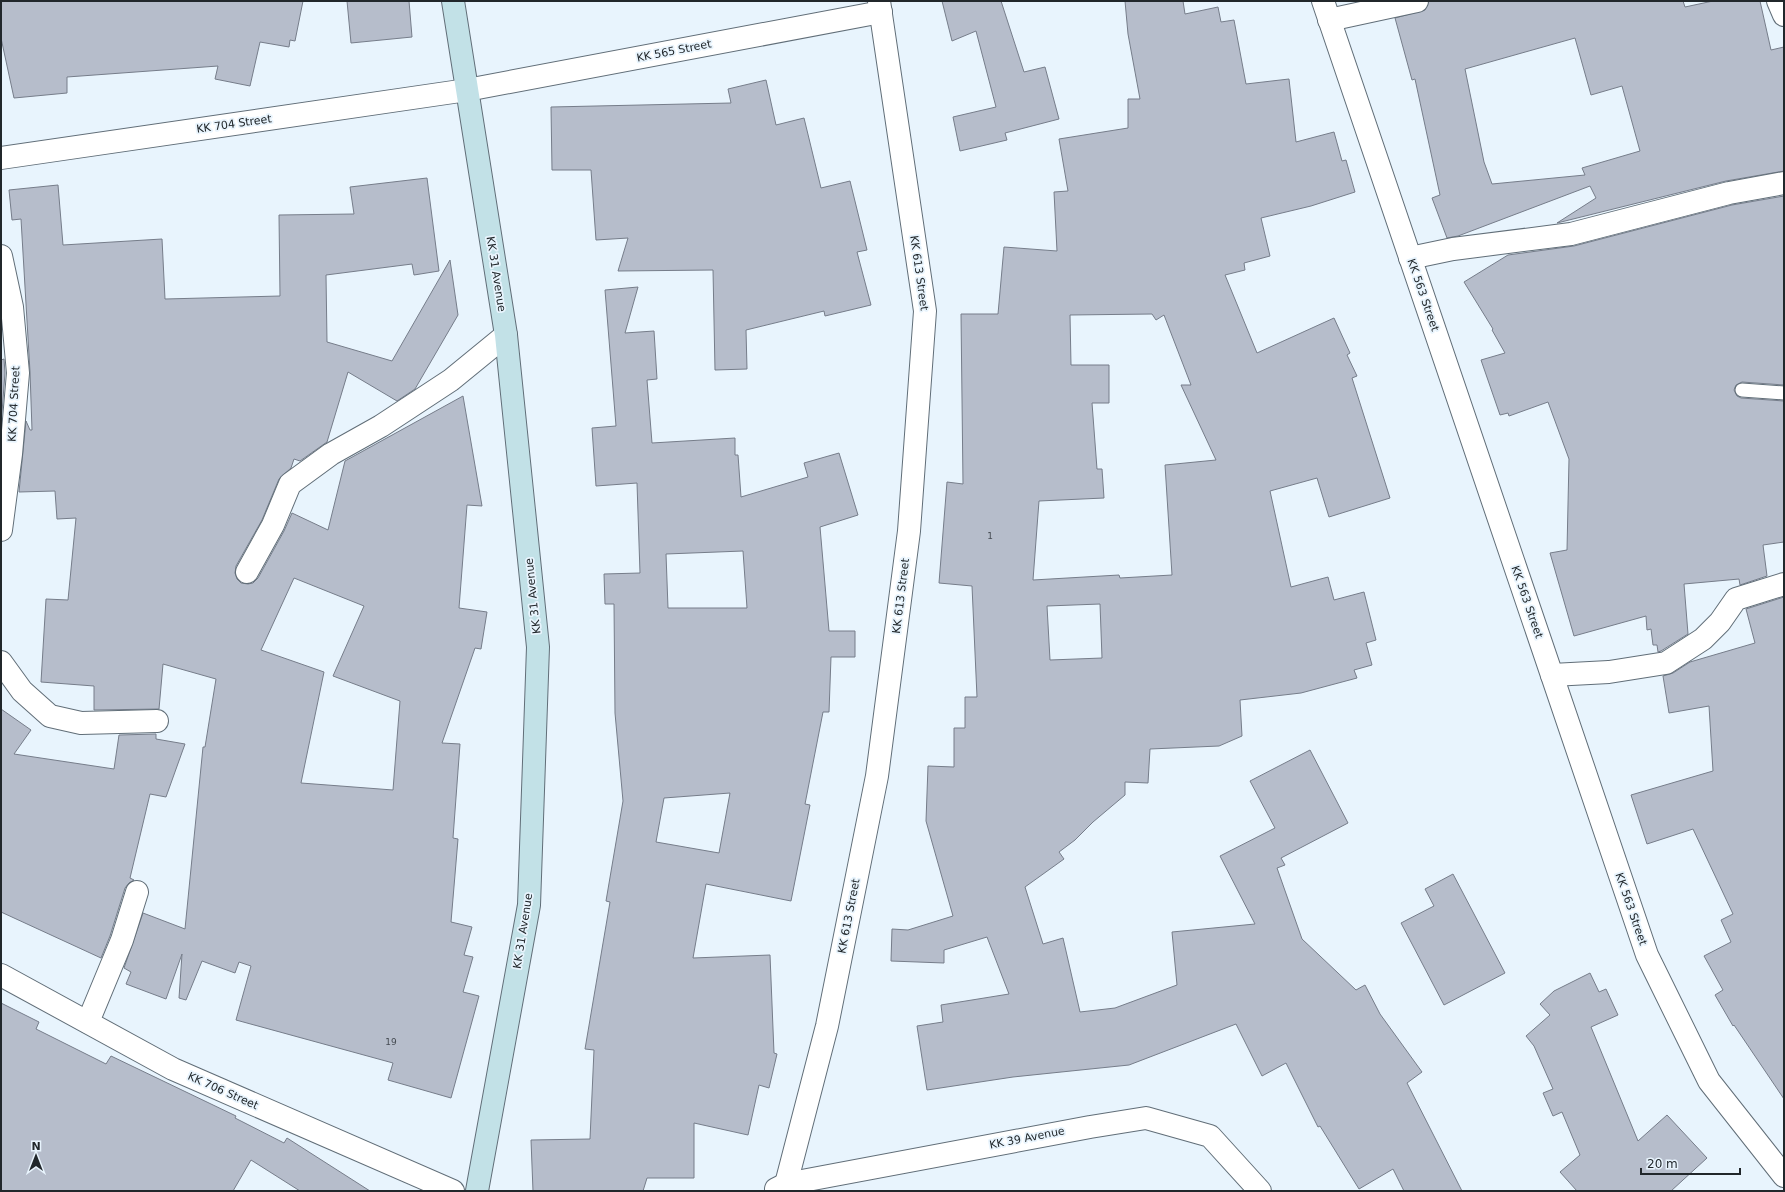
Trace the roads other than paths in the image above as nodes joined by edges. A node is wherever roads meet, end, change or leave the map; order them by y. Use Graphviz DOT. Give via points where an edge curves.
graph roads {
  1 [pos="453,1"];
  2 [pos="1417,1"];
  3 [pos="1778,1"];
  4 [pos="880,7"];
  5 [pos="1326,11"];
  6 [pos="1784,15"];
  7 [pos="467,90"];
  8 [pos="1,158"];
  9 [pos="1784,183"];
  10 [pos="1,256"];
  11 [pos="1410,258"];
  12 [pos="506,335"];
  13 [pos="1742,390"];
  14 [pos="1784,393"];
  15 [pos="1,530"];
  16 [pos="247,572"];
  17 [pos="1784,584"];
  18 [pos="1,662"];
  19 [pos="1552,675"];
  20 [pos="157,721"];
  21 [pos="137,892"];
  22 [pos="1,975"];
  23 [pos="88,1022"];
  24 [pos="1784,1176"];
  25 [pos="779,1187"];
  26 [pos="453,1191"];
  27 [pos="477,1191"];
  28 [pos="1260,1191"];
  1 -- 7 [label="main road, KK 31 Avenue"];
  2 -- 5 [label="street"];
  3 -- 6 [label="street"];
  4 -- 7 [label="street, KK 565 Street"];
  4 -- 25 [label="street, KK 613 Street" via="925,311 909,531 877,776 826,1026"];
  5 -- 11 [label="street, KK 563 Street"];
  7 -- 8 [label="street, KK 704 Street"];
  7 -- 12 [label="main road, KK 31 Avenue"];
  9 -- 11 [label="street" via="1729,193 1572,234 1453,249"];
  10 -- 15 [label="street, KK 704 Street" via="12,307 18,373"];
  11 -- 19 [label="street, KK 563 Street"];
  12 -- 16 [label="street" via="451,380 381,426 331,454 290,484 273,525"];
  12 -- 27 [label="main road, KK 31 Avenue" via="538,647 529,905"];
  13 -- 14 [label="lane"];
  17 -- 19 [label="street" via="1736,599 1720,622 1703,639 1666,663 1609,672"];
  18 -- 20 [label="street" via="22,691 50,716 81,723"];
  19 -- 24 [label="street, KK 563 Street" via="1647,955 1708,1081"];
  21 -- 23 [label="street" via="122,940"];
  22 -- 23 [label="street, KK 706 Street"];
  23 -- 26 [label="street, KK 706 Street" via="173,1069"];
  25 -- 28 [label="street, KK 39 Avenue" via="1146,1118 1210,1136"];
}
